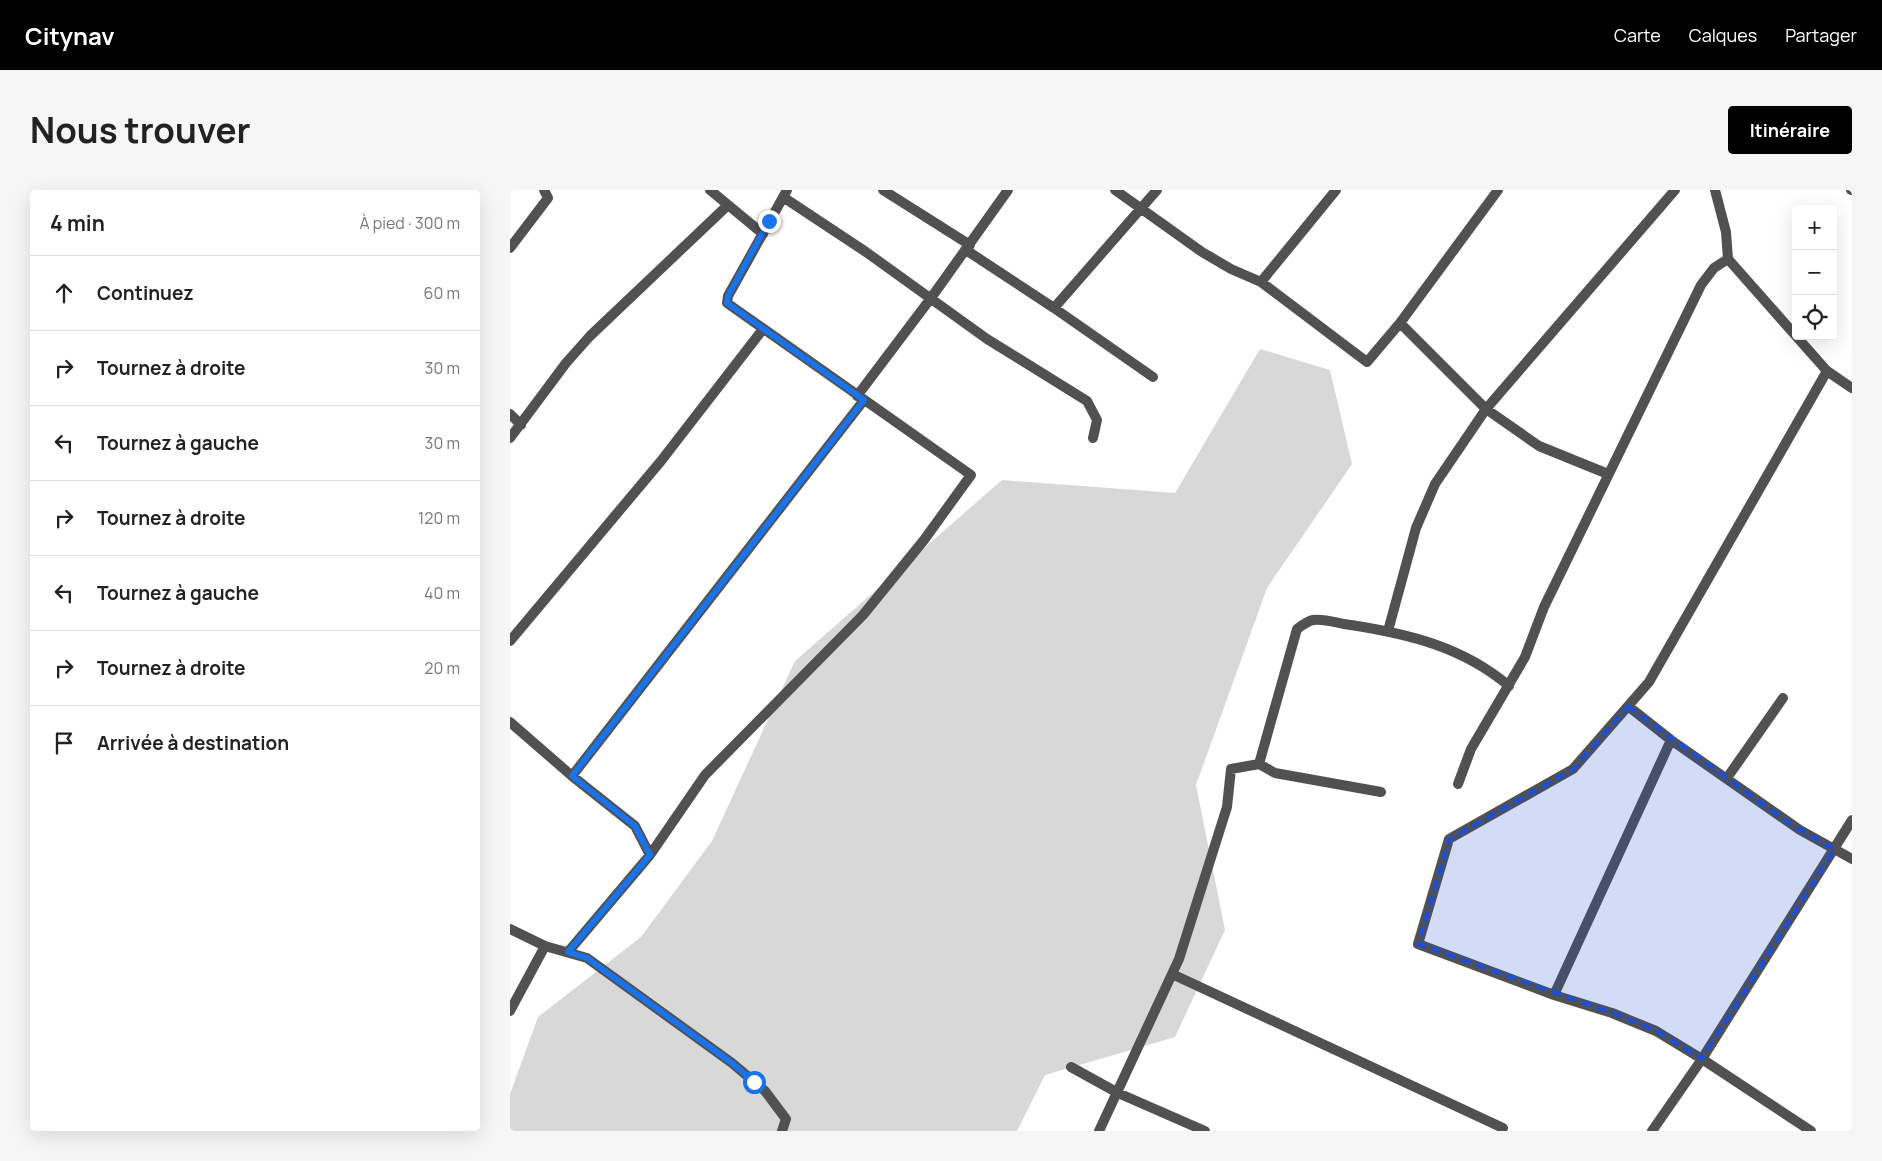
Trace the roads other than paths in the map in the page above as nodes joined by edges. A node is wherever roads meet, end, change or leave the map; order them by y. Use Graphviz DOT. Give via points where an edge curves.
graph roads {
  1 [pos="544,190"];
  2 [pos="710,190"];
  3 [pos="883,190"];
  4 [pos="1008,190"];
  5 [pos="1115,190"];
  6 [pos="1157,190"];
  7 [pos="1336,190"];
  8 [pos="1498,190"];
  9 [pos="1675,190"];
  10 [pos="1715,190"];
  11 [pos="785,193"];
  12 [pos="728,205"];
  13 [pos="1141,207"];
  14 [pos="763,234"];
  15 [pos="510,248"];
  16 [pos="968,248"];
  17 [pos="1728,259"];
  18 [pos="1261,282"];
  19 [pos="931,298"];
  20 [pos="1054,308"];
  21 [pos="1400,323"];
  22 [pos="763,329"];
  23 [pos="1792,331"];
  24 [pos="1800,340"];
  25 [pos="1828,372"];
  26 [pos="1152,377"];
  27 [pos="1852,388"];
  28 [pos="860,398"];
  29 [pos="1486,409"];
  30 [pos="510,414"];
  31 [pos="521,425"];
  32 [pos="510,438"];
  33 [pos="1093,438"];
  34 [pos="1608,474"];
  35 [pos="1388,631"];
  36 [pos="510,641"];
  37 [pos="1509,686"];
  38 [pos="1782,698"];
  39 [pos="1628,706"];
  40 [pos="510,722"];
  41 [pos="1670,740"];
  42 [pos="1259,764"];
  43 [pos="572,776"];
  44 [pos="1727,778"];
  45 [pos="1458,784"];
  46 [pos="1381,792"];
  47 [pos="1852,820"];
  48 [pos="1835,849"];
  49 [pos="650,855"];
  50 [pos="1852,859"];
  51 [pos="510,929"];
  52 [pos="545,946"];
  53 [pos="568,952"];
  54 [pos="1172,974"];
  55 [pos="1554,995"];
  56 [pos="510,1011"];
  57 [pos="1702,1059"];
  58 [pos="1071,1067"];
  59 [pos="1118,1093"];
  60 [pos="1503,1128"];
  61 [pos="782,1131"];
  62 [pos="1099,1131"];
  63 [pos="1205,1131"];
  64 [pos="1652,1131"];
  65 [pos="1811,1131"];
  1 -- 15 [label="street" via="548,198"];
  2 -- 12 [label="street"];
  3 -- 16 [label="street"];
  4 -- 16 [label="street"];
  5 -- 13 [label="street"];
  6 -- 13 [label="street"];
  7 -- 18 [label="street"];
  8 -- 21 [label="street"];
  9 -- 29 [label="street"];
  10 -- 17 [label="street" via="1726,232"];
  11 -- 14 [label="street"];
  11 -- 19 [label="street"];
  12 -- 14 [label="street"];
  12 -- 31 [label="street" via="590,336"];
  13 -- 18 [label="street" via="1202,252"];
  13 -- 20 [label="street"];
  14 -- 22 [label="street" via="727,300"];
  16 -- 19 [label="street"];
  16 -- 20 [label="street"];
  17 -- 23 [label="street"];
  17 -- 34 [label="street" via="1714,268 1701,285"];
  18 -- 21 [label="street" via="1367,362"];
  19 -- 28 [label="street"];
  19 -- 33 [label="street" via="987,339 1087,401 1097,420"];
  20 -- 26 [label="street"];
  21 -- 29 [label="street"];
  22 -- 28 [label="street"];
  22 -- 36 [label="street" via="661,460"];
  24 -- 25 [label="street"];
  25 -- 27 [label="street"];
  25 -- 39 [label="street" via="1660,666"];
  28 -- 43 [label="street"];
  28 -- 49 [label="street" via="971,476 863,615 705,775"];
  29 -- 34 [label="street" via="1538,446"];
  29 -- 35 [label="street" via="1435,484 1422,511"];
  30 -- 31 [label="street"];
  31 -- 32 [label="street"];
  34 -- 37 [label="street"];
  35 -- 37 [label="street" via="1439,644 1462,654"];
  35 -- 42 [label="street" via="1313,620 1297,629"];
  37 -- 45 [label="street" via="1471,749"];
  38 -- 44 [label="street"];
  39 -- 41 [label="street"];
  39 -- 55 [label="street" via="1574,770 1449,839 1418,944"];
  40 -- 43 [label="street"];
  41 -- 44 [label="street"];
  41 -- 55 [label="street"];
  42 -- 46 [label="street" via="1275,773"];
  42 -- 54 [label="street" via="1231,770 1228,807"];
  43 -- 49 [label="street" via="635,826"];
  44 -- 48 [label="street" via="1800,830"];
  47 -- 48 [label="street"];
  48 -- 50 [label="street"];
  48 -- 57 [label="street"];
  49 -- 53 [label="street"];
  51 -- 52 [label="street"];
  52 -- 53 [label="street"];
  52 -- 56 [label="street"];
  53 -- 61 [label="street" via="587,958 732,1063 765,1091 786,1119"];
  54 -- 59 [label="street"];
  54 -- 60 [label="street"];
  55 -- 57 [label="street" via="1612,1012 1656,1031"];
  57 -- 64 [label="street"];
  57 -- 65 [label="street"];
  58 -- 59 [label="street"];
  59 -- 62 [label="street"];
  59 -- 63 [label="street"];
}
